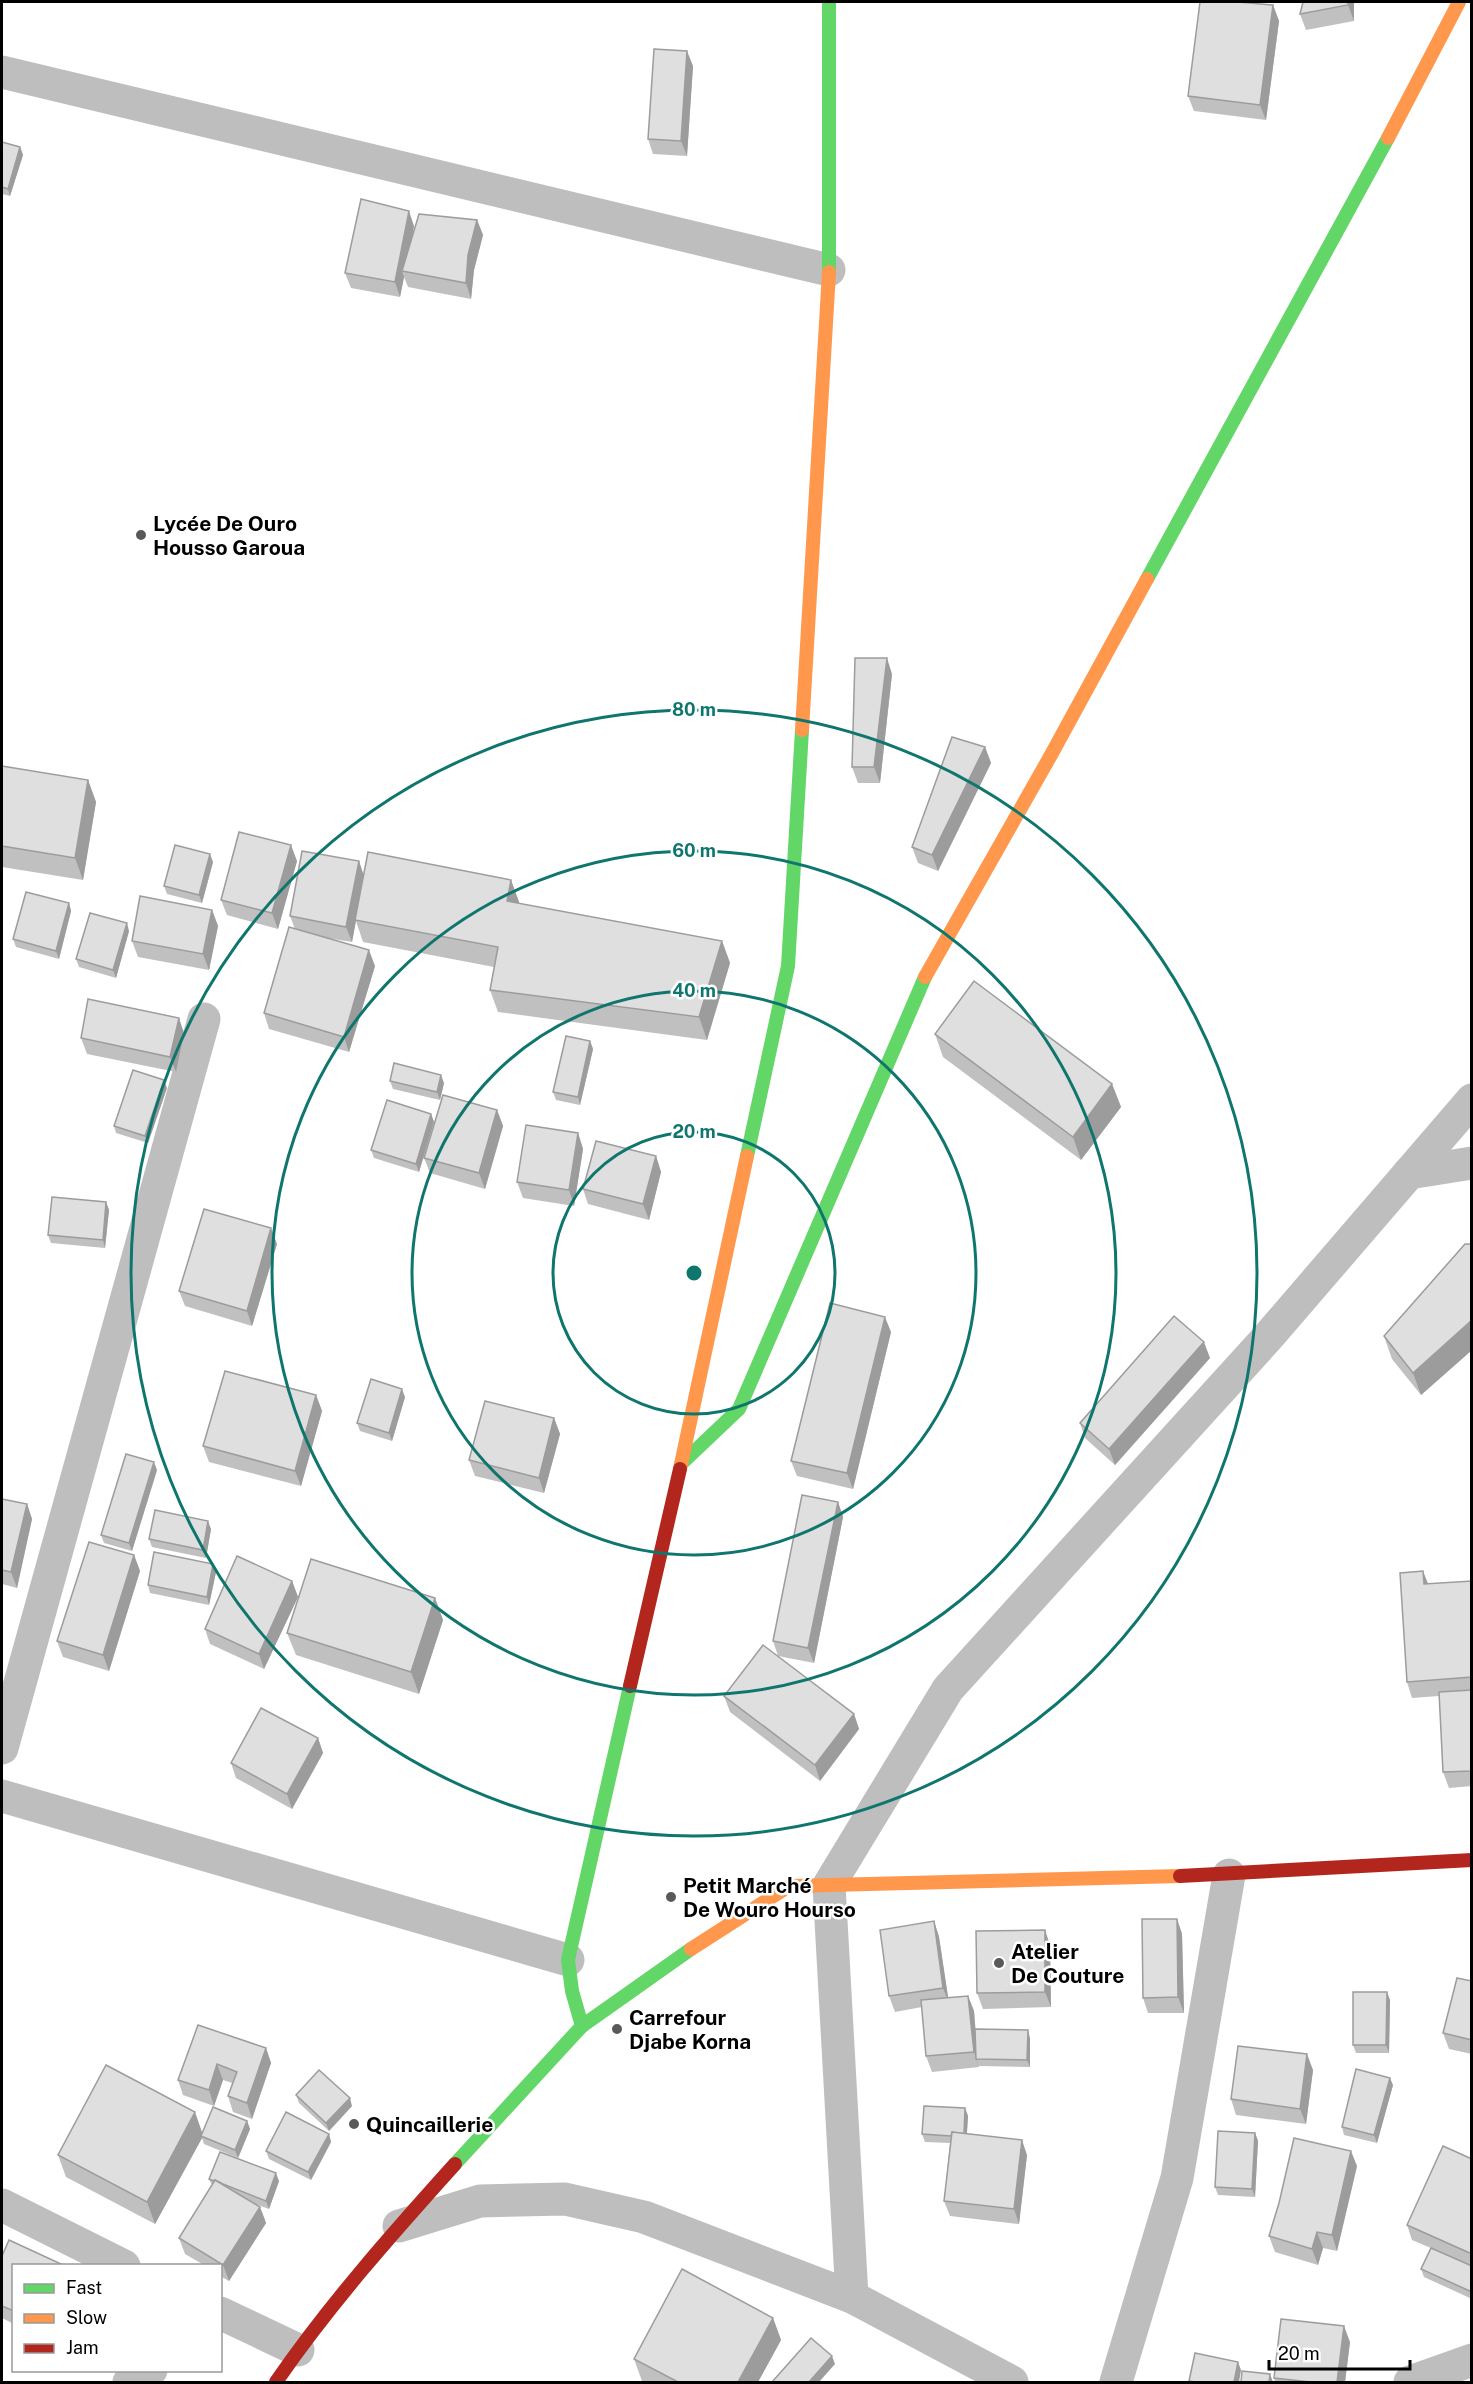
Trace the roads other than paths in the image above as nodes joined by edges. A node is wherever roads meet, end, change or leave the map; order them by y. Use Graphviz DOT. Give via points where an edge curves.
graph roads {
  1 [pos="829,2"];
  2 [pos="1459,2"];
  3 [pos="2,72"];
  4 [pos="829,270"];
  5 [pos="204,1019"];
  6 [pos="1472,1100"];
  7 [pos="1472,1163"];
  8 [pos="1409,1173"];
  9 [pos="681,1464"];
  10 [pos="2,1748"];
  11 [pos="2,1796"];
  12 [pos="1472,1860"];
  13 [pos="1229,1875"];
  14 [pos="829,1885"];
  15 [pos="568,1960"];
  16 [pos="582,2026"];
  17 [pos="2,2205"];
  18 [pos="399,2226"];
  19 [pos="122,2264"];
  20 [pos="852,2297"];
  21 [pos="227,2323"];
  22 [pos="298,2350"];
  23 [pos="1472,2360"];
  24 [pos="147,2372"];
  25 [pos="129,2382"];
  26 [pos="276,2382"];
  27 [pos="1011,2382"];
  28 [pos="1116,2382"];
  29 [pos="1410,2382"];
  1 -- 4 [label="street"];
  2 -- 9 [label="street" via="1051,755 925,976 739,1409"];
  3 -- 4 [label="street"];
  4 -- 9 [label="street" via="788,966"];
  5 -- 10 [label="street"];
  6 -- 8 [label="street"];
  7 -- 8 [label="street"];
  8 -- 14 [label="street" via="1268,1337 948,1689"];
  9 -- 15 [label="street"];
  11 -- 15 [label="street"];
  12 -- 13 [label="street"];
  13 -- 14 [label="street"];
  13 -- 28 [label="street" via="1177,2178"];
  14 -- 16 [label="street" via="789,1886"];
  14 -- 20 [label="street"];
  15 -- 16 [label="street"];
  16 -- 18 [label="street"];
  17 -- 19 [label="street"];
  18 -- 20 [label="street" via="480,2201 565,2199 644,2217"];
  18 -- 22 [label="street"];
  20 -- 27 [label="street"];
  21 -- 22 [label="street"];
  22 -- 26 [label="street"];
  23 -- 29 [label="street"];
  24 -- 25 [label="street"];
}
